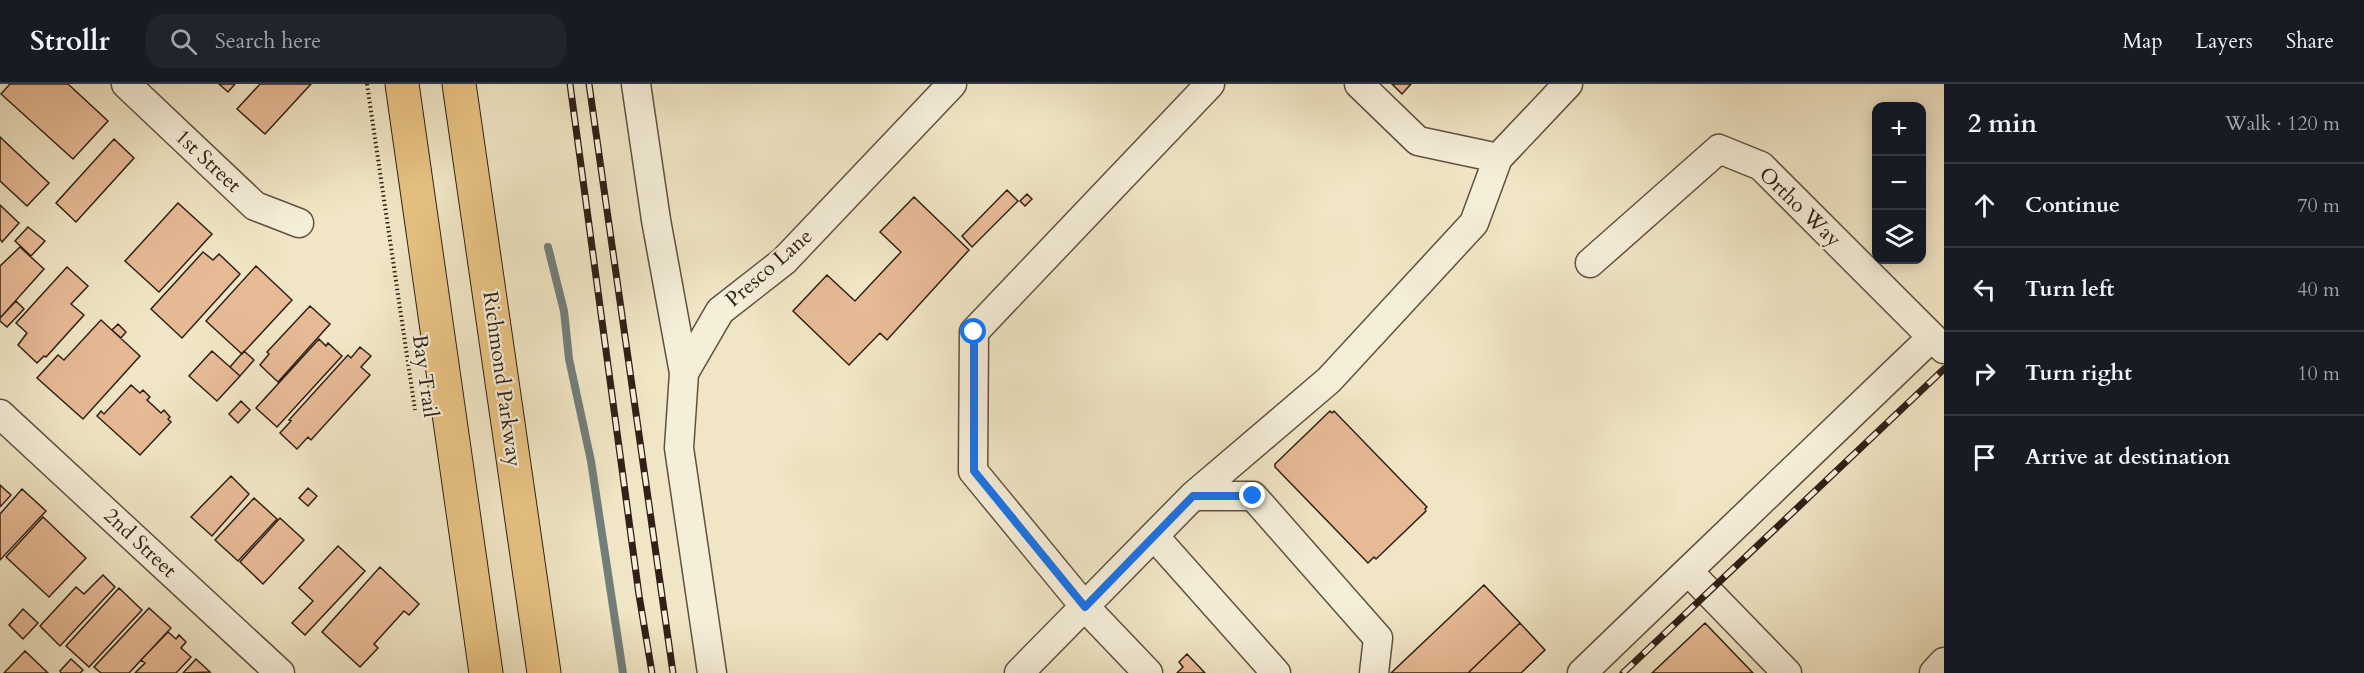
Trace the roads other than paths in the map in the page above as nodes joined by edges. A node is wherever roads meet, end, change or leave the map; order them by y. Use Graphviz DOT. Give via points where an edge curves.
graph roads {
  1 [pos="126,84"];
  2 [pos="402,84"];
  3 [pos="459,84"];
  4 [pos="636,84"];
  5 [pos="952,84"];
  6 [pos="1210,84"];
  7 [pos="1359,84"];
  8 [pos="1568,84"];
  9 [pos="1498,158"];
  10 [pos="299,223"];
  11 [pos="1590,263"];
  12 [pos="1938,343"];
  13 [pos="684,373"];
  14 [pos="0,414"];
  15 [pos="1193,496"];
  16 [pos="1154,536"];
  17 [pos="1689,571"];
  18 [pos="1085,607"];
  19 [pos="1944,662"];
  20 [pos="280,673"];
  21 [pos="486,673"];
  22 [pos="544,673"];
  23 [pos="712,673"];
  24 [pos="1019,673"];
  25 [pos="1148,673"];
  26 [pos="1276,673"];
  27 [pos="1374,673"];
  28 [pos="1582,673"];
  29 [pos="1787,673"];
  30 [pos="1934,673"];
  1 -- 10 [label="street, 1st Street" via="255,206"];
  2 -- 21 [label="highway"];
  3 -- 22 [label="highway, Richmond Parkway"];
  4 -- 13 [label="street"];
  5 -- 13 [label="street, Presco Lane" via="784,261 720,310"];
  6 -- 18 [label="street" via="974,332 974,471"];
  7 -- 9 [label="street" via="1418,141"];
  8 -- 9 [label="street"];
  9 -- 15 [label="street" via="1474,223 1329,380"];
  11 -- 12 [label="street, Ortho Way" via="1719,148 1761,166"];
  12 -- 17 [label="street"];
  13 -- 23 [label="street, Presco Lane" via="679,448"];
  14 -- 20 [label="street, 2nd Street"];
  15 -- 16 [label="street"];
  15 -- 27 [label="street" via="1253,496 1378,638"];
  16 -- 18 [label="street"];
  16 -- 26 [label="street"];
  17 -- 28 [label="street"];
  17 -- 29 [label="street"];
  18 -- 24 [label="street"];
  18 -- 25 [label="street"];
  19 -- 30 [label="street"];
}
